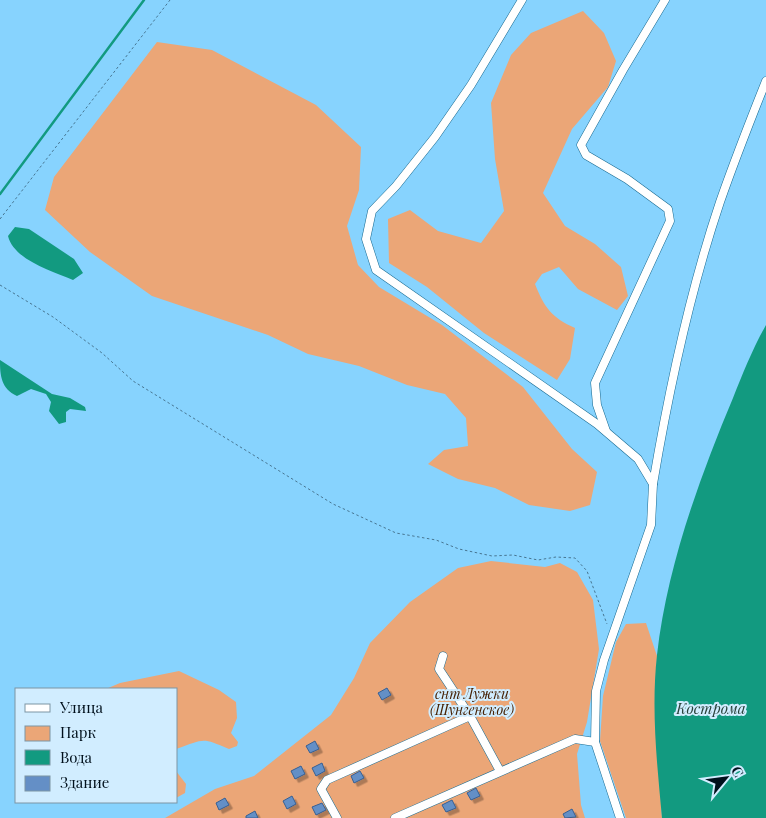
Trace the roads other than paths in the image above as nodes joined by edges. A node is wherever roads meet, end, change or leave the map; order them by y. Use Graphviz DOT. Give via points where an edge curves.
graph roads {
  1 [pos="522,0"];
  2 [pos="666,0"];
  3 [pos="766,81"];
  4 [pos="607,432"];
  5 [pos="653,484"];
  6 [pos="443,656"];
  7 [pos="470,716"];
  8 [pos="595,742"];
  9 [pos="500,771"];
  10 [pos="337,818"];
  11 [pos="395,818"];
  12 [pos="620,818"];
  1 -- 4 [label="street" via="435,137 372,211 366,238 376,270"];
  2 -- 4 [label="street" via="581,145 586,155 628,179 668,209 670,221 595,383 597,405"];
  3 -- 5 [label="street" via="720,203 689,307 669,391"];
  4 -- 5 [label="street" via="638,459"];
  5 -- 8 [label="street" via="651,525 596,691"];
  6 -- 7 [label="street" via="439,669"];
  7 -- 9 [label="street"];
  7 -- 10 [label="street" via="327,780 321,789"];
  8 -- 9 [label="street" via="575,739"];
  8 -- 12 [label="street"];
  9 -- 11 [label="street"];
}
